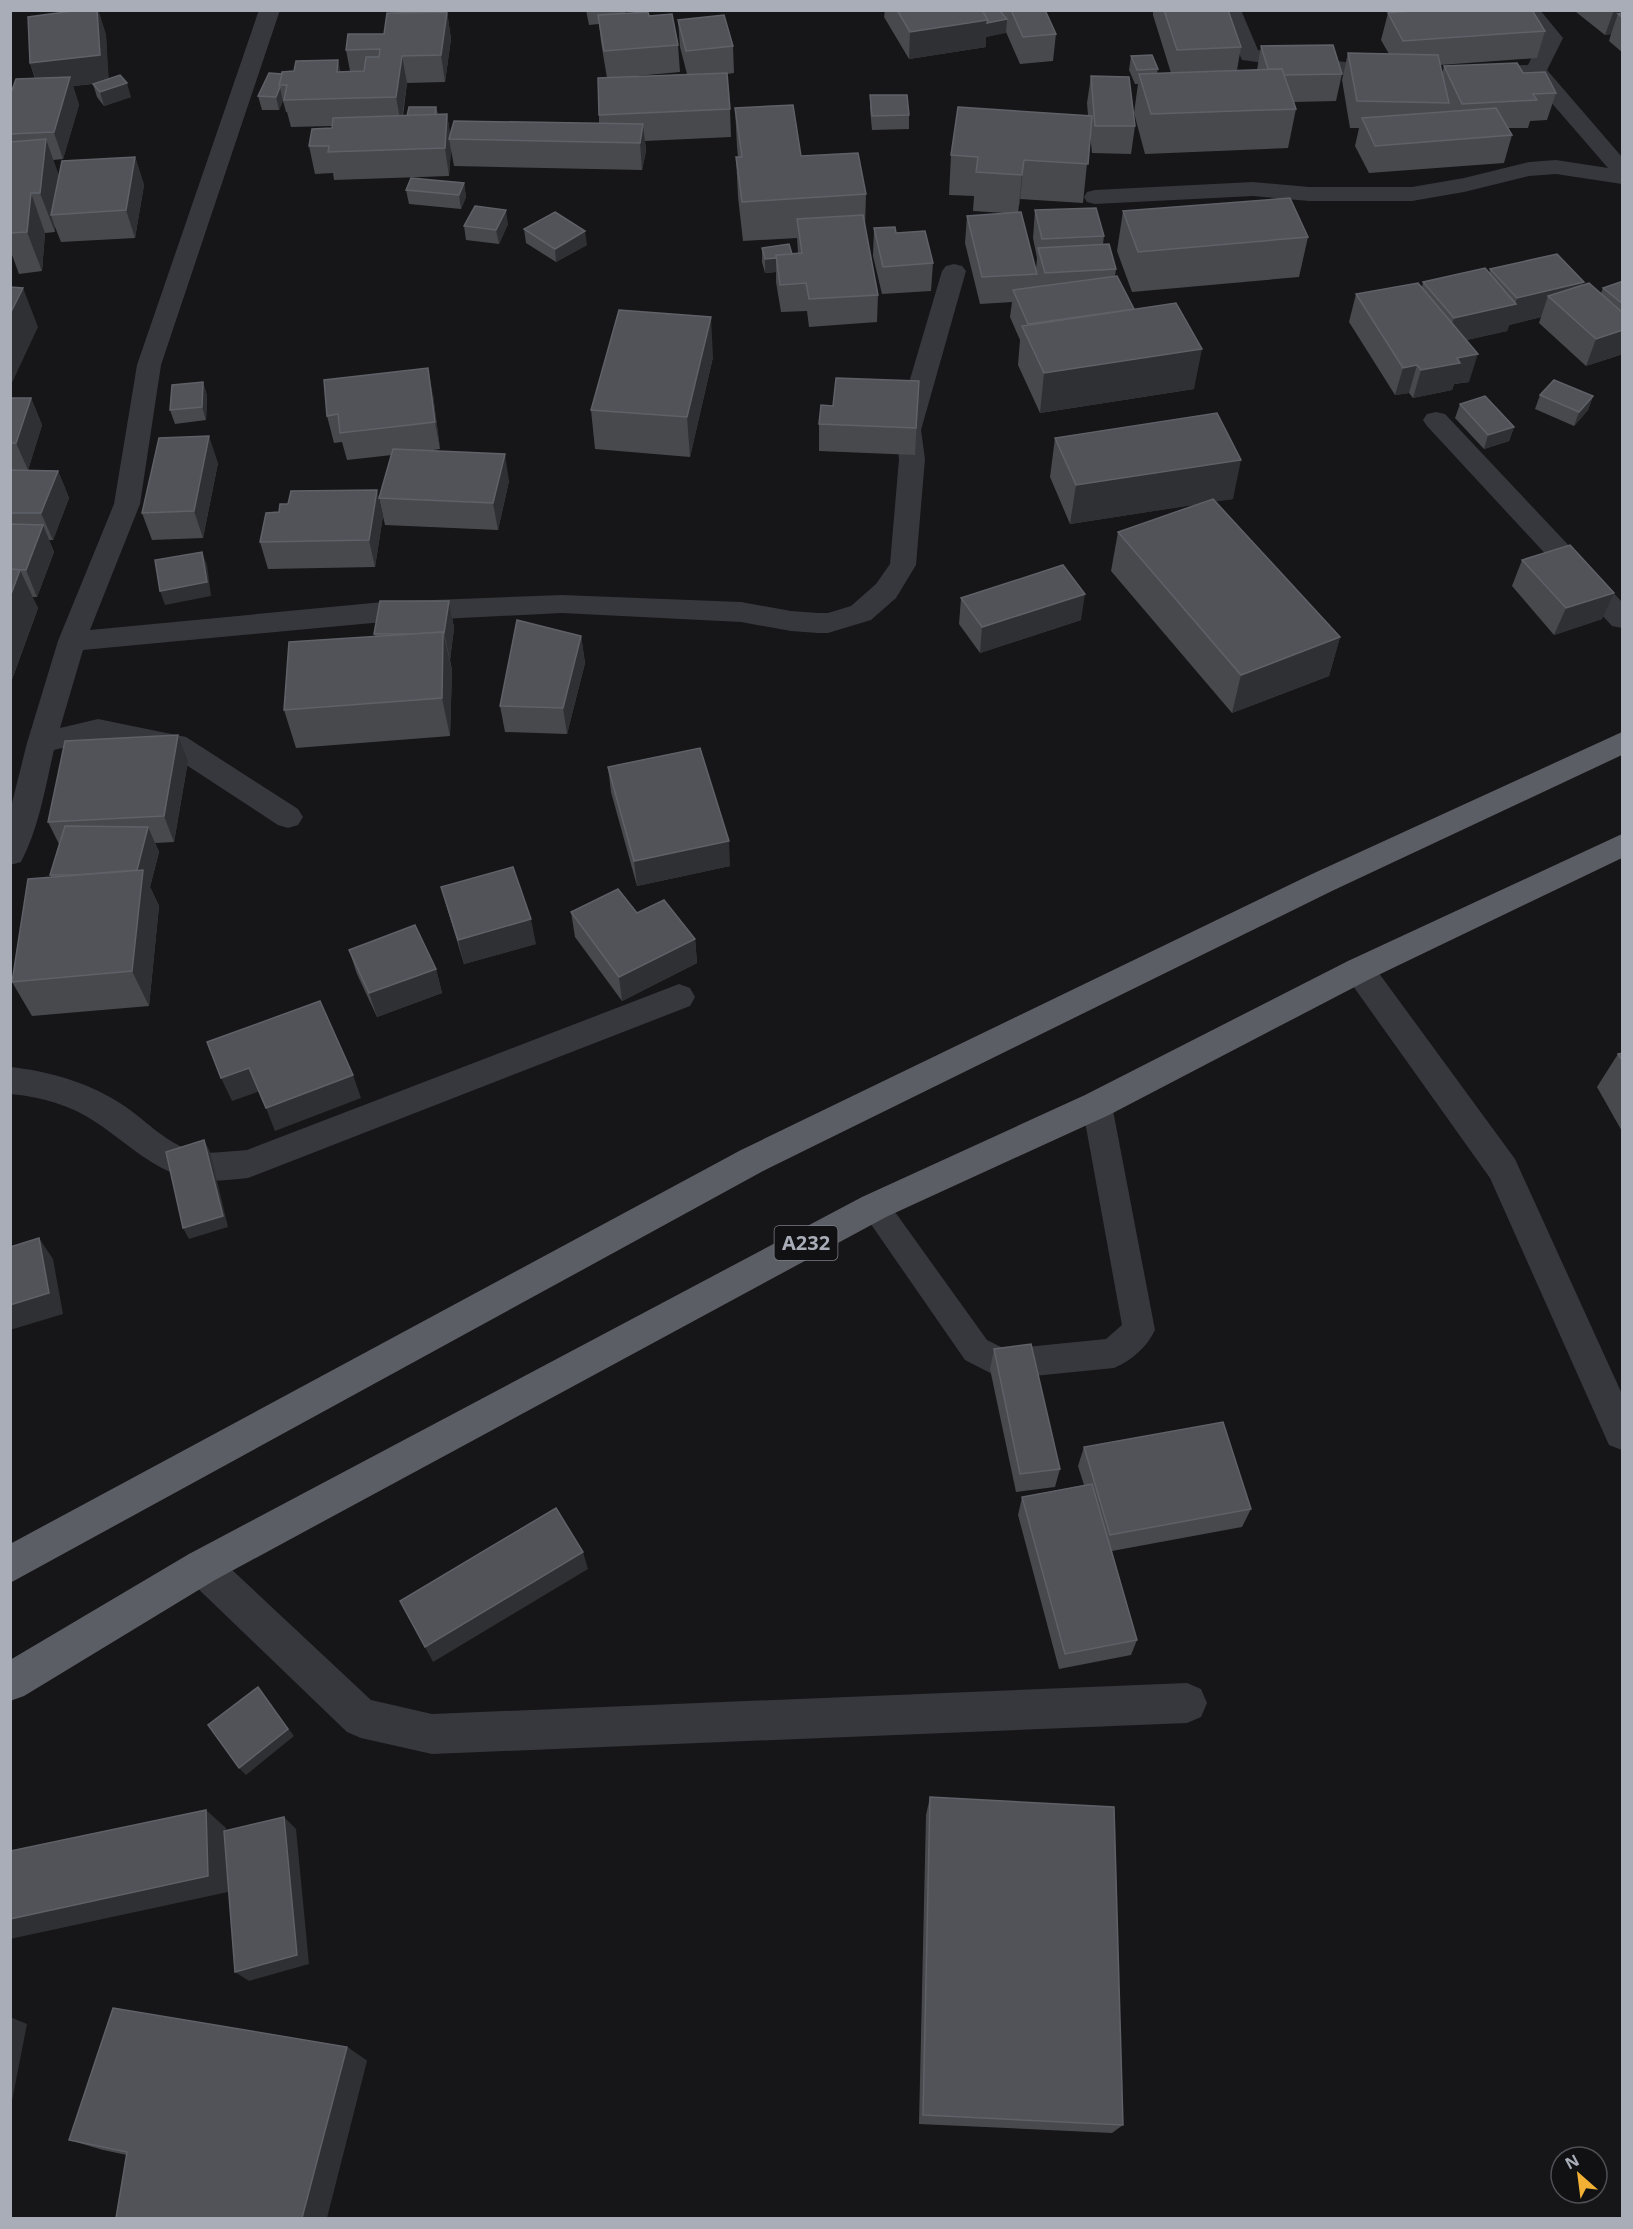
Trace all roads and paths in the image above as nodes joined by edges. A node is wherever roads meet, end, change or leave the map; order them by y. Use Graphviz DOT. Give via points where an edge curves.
graph roads {
  1 [pos="270,10"];
  2 [pos="1230,10"];
  3 [pos="1528,10"];
  4 [pos="1536,71"];
  5 [pos="1456,74"];
  6 [pos="1410,76"];
  7 [pos="1623,170"];
  8 [pos="1623,177"];
  9 [pos="1095,197"];
  10 [pos="954,271"];
  11 [pos="1436,420"];
  12 [pos="1623,619"];
  13 [pos="72,641"];
  14 [pos="41,743"];
  15 [pos="1623,743"];
  16 [pos="288,817"];
  17 [pos="1623,845"];
  18 [pos="10,854"];
  19 [pos="1359,970"];
  20 [pos="679,997"];
  21 [pos="10,1080"];
  22 [pos="1097,1105"];
  23 [pos="874,1207"];
  24 [pos="1623,1433"];
  25 [pos="10,1565"];
  26 [pos="202,1567"];
  27 [pos="10,1682"];
  28 [pos="1187,1703"];
  1 -- 13 [label="street" via="149,365 127,504"];
  2 -- 6 [label="street" via="1250,55"];
  3 -- 4 [label="street" via="1552,38"];
  4 -- 5 [label="street"];
  4 -- 7 [label="street"];
  8 -- 9 [label="street" via="1556,167 1529,169 1412,194 1309,194 1253,189"];
  10 -- 13 [label="street" via="908,430 912,459 903,565 886,591 861,613 818,623 741,612 562,604 382,612"];
  11 -- 12 [label="street"];
  13 -- 14 [label="street"];
  14 -- 16 [label="street" via="98,729 176,744"];
  14 -- 18 [label="street" via="26,809"];
  15 -- 25 [label="highway" via="1323,882 753,1160"];
  17 -- 19 [label="highway, A232"];
  19 -- 22 [label="highway, A232"];
  19 -- 24 [label="street" via="1503,1169"];
  20 -- 21 [label="street" via="248,1164 181,1162 142,1140 99,1107 60,1089"];
  22 -- 23 [label="highway, A232"];
  22 -- 23 [label="lane" via="1139,1330 1114,1353 1002,1364 976,1350"];
  23 -- 26 [label="highway, A232"];
  26 -- 27 [label="highway, A232"];
  26 -- 28 [label="street" via="361,1718 432,1734"];
}
